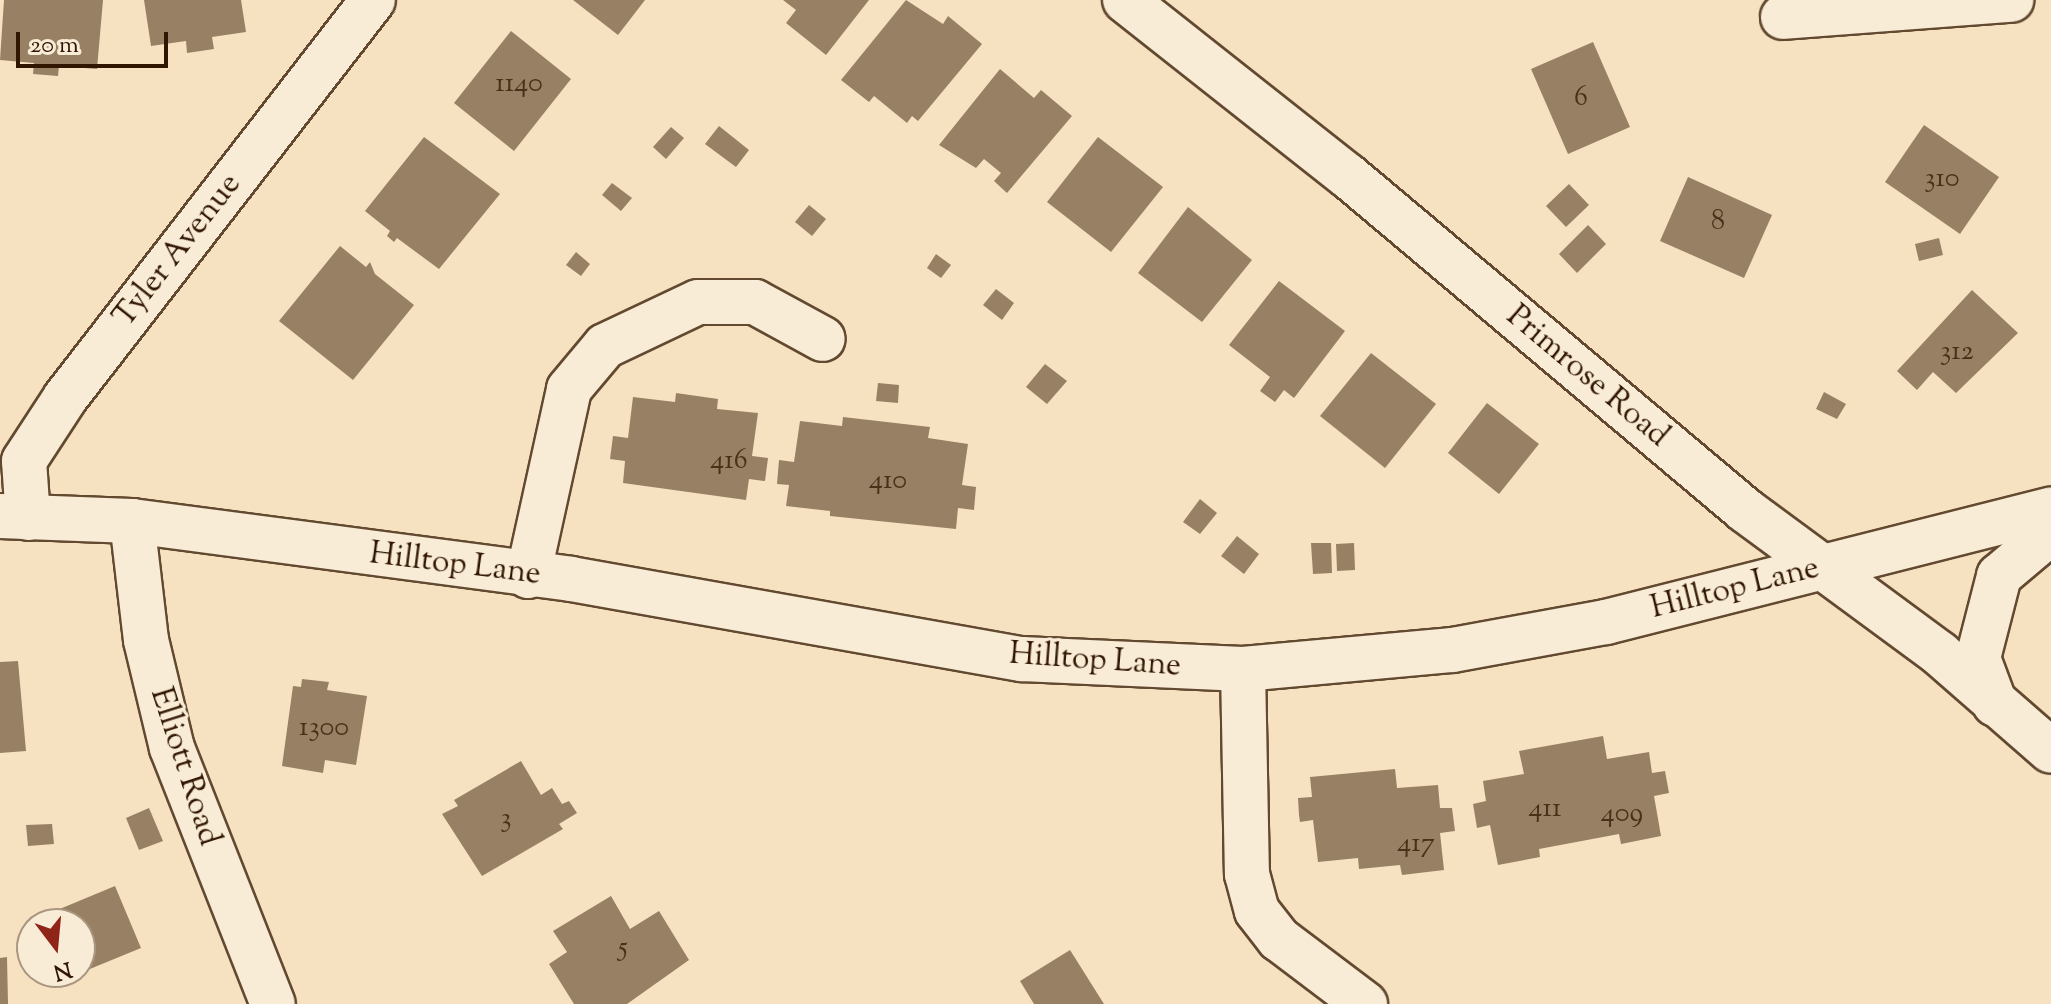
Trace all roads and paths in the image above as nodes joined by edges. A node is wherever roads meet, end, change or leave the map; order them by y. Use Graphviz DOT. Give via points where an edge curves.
graph roads {
  1 [pos="373,0"];
  2 [pos="1125,0"];
  3 [pos="2011,0"];
  4 [pos="1783,17"];
  5 [pos="823,339"];
  6 [pos="2051,509"];
  7 [pos="14,517"];
  8 [pos="132,521"];
  9 [pos="2051,532"];
  10 [pos="1820,568"];
  11 [pos="528,576"];
  12 [pos="1243,669"];
  13 [pos="1995,704"];
  14 [pos="2051,751"];
  15 [pos="273,1004"];
  16 [pos="1365,1004"];
  1 -- 7 [label="street, Tyler Avenue" via="65,398 24,461"];
  2 -- 10 [label="street, Primrose Road" via="1348,176"];
  3 -- 4 [label="street"];
  5 -- 11 [label="street" via="755,302 698,302 605,346 569,389"];
  6 -- 10 [label="street, Hilltop Lane"];
  7 -- 8 [label="street, Tyler Avenue"];
  8 -- 11 [label="street, Hilltop Lane"];
  8 -- 15 [label="street, Elliott Road" via="146,640 172,748"];
  9 -- 13 [label="street" via="1999,576 1978,658"];
  10 -- 12 [label="street, Hilltop Lane" via="1606,622 1453,650"];
  10 -- 13 [label="street, Primrose Road" via="1940,654"];
  11 -- 12 [label="street, Hilltop Lane" via="1022,659"];
  12 -- 16 [label="street" via="1247,874 1257,911 1279,939"];
  13 -- 14 [label="street, Primrose Road"];
}
